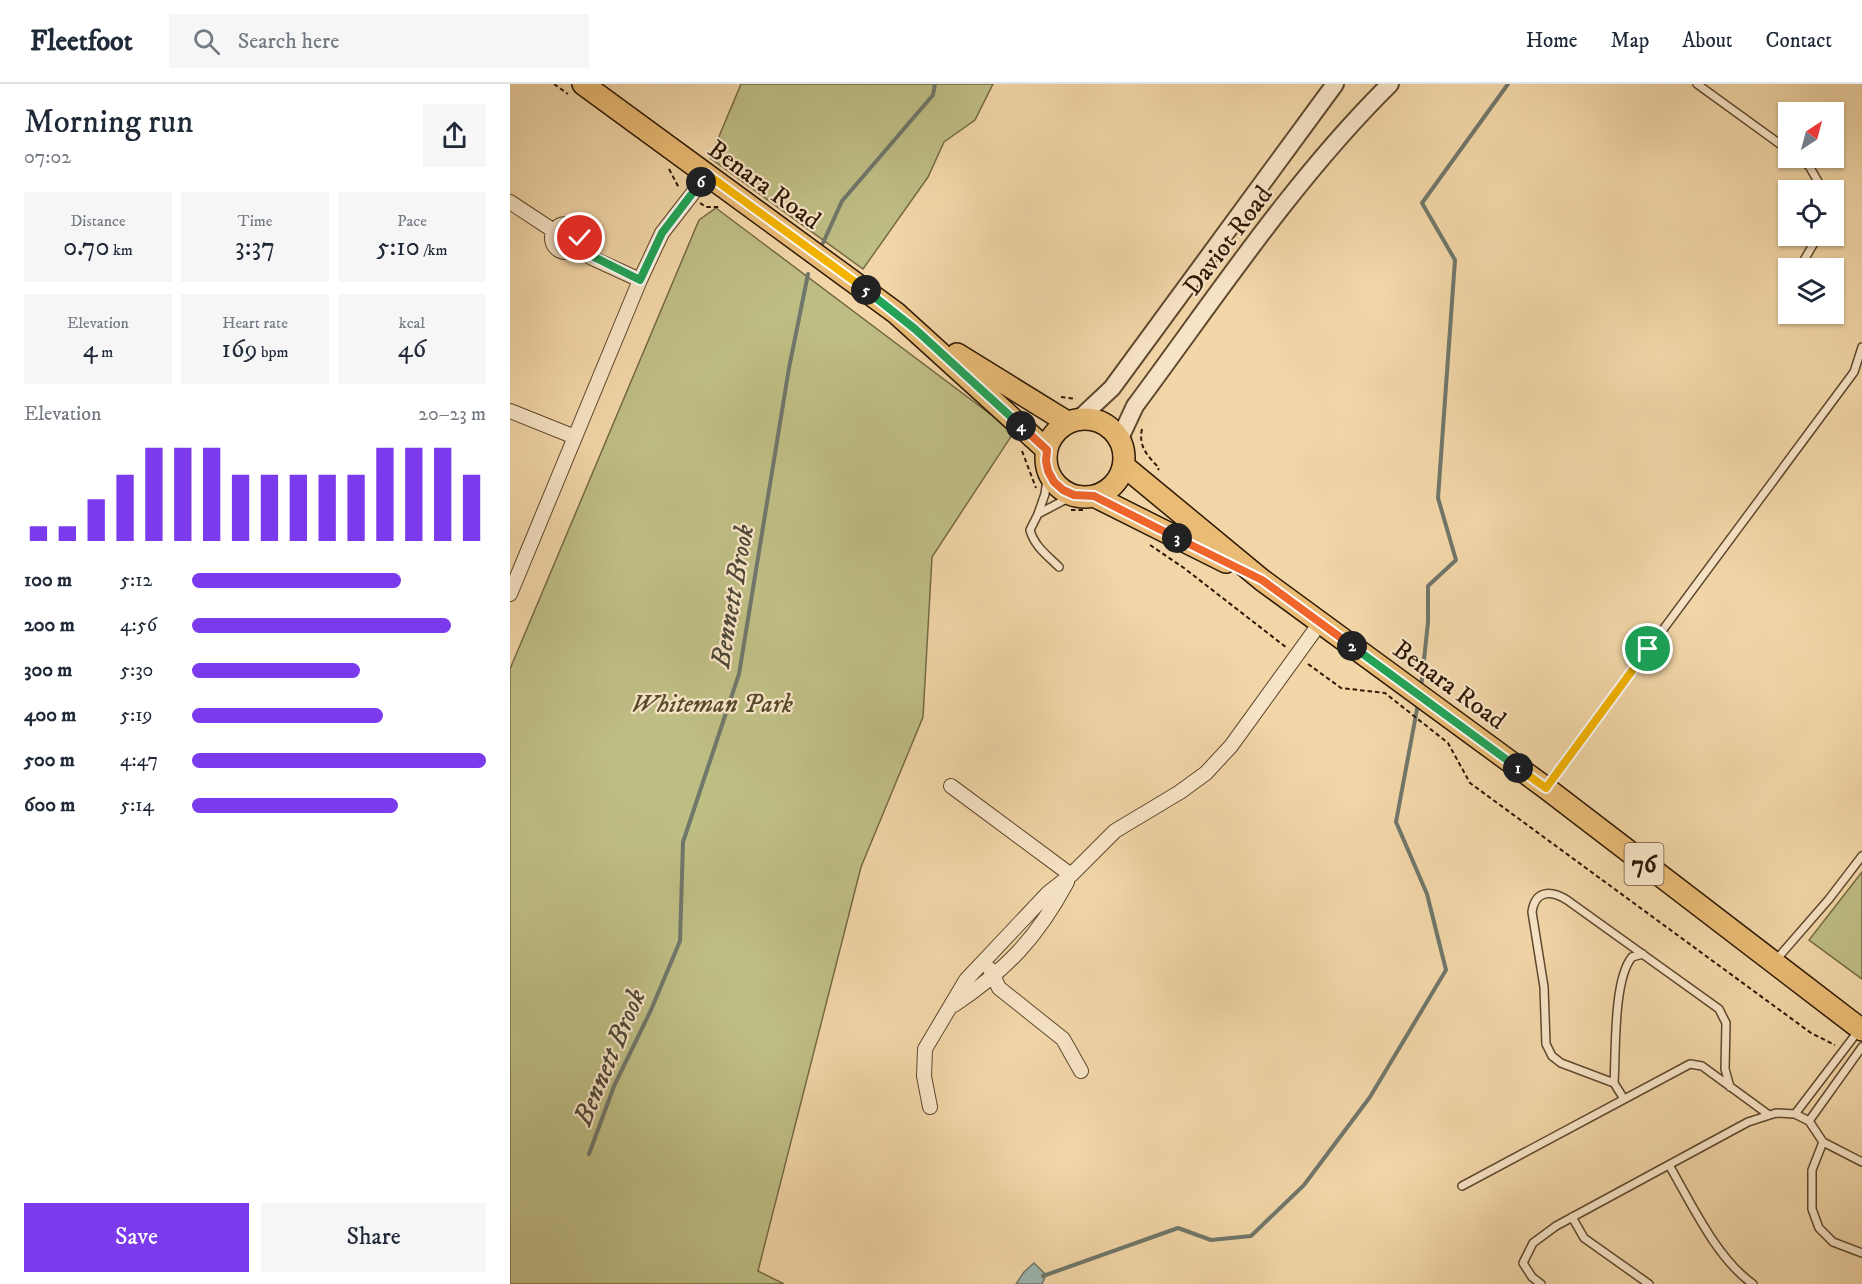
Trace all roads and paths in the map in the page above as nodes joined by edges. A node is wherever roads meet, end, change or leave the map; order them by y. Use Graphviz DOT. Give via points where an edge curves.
graph roads {
  1 [pos="583,84"];
  2 [pos="1335,84"];
  3 [pos="1390,84"];
  4 [pos="1697,84"];
  5 [pos="1778,143"];
  6 [pos="707,174"];
  7 [pos="510,201"];
  8 [pos="640,280"];
  9 [pos="915,329"];
  10 [pos="1862,347"];
  11 [pos="1060,397"];
  12 [pos="1135,406"];
  13 [pos="510,411"];
  14 [pos="1076,414"];
  15 [pos="575,437"];
  16 [pos="1120,438"];
  17 [pos="1047,460"];
  18 [pos="1124,466"];
  19 [pos="1147,485"];
  20 [pos="1084,496"];
  21 [pos="1038,514"];
  22 [pos="1059,567"];
  23 [pos="1262,580"];
  24 [pos="510,593"];
  25 [pos="1320,622"];
  26 [pos="1416,701"];
  27 [pos="951,786"];
  28 [pos="1546,788"];
  29 [pos="1862,856"];
  30 [pos="1071,875"];
  31 [pos="1643,954"];
  32 [pos="986,959"];
  33 [pos="1773,963"];
  34 [pos="994,977"];
  35 [pos="951,1008"];
  36 [pos="1861,1035"];
  37 [pos="1844,1050"];
  38 [pos="1081,1071"];
  39 [pos="1614,1083"];
  40 [pos="1730,1087"];
  41 [pos="1624,1099"];
  42 [pos="930,1107"];
  43 [pos="1795,1113"];
  44 [pos="1769,1115"];
  45 [pos="1809,1121"];
  46 [pos="1823,1142"];
  47 [pos="1862,1162"];
  48 [pos="1669,1165"];
  49 [pos="1462,1186"];
  50 [pos="1572,1217"];
  51 [pos="1862,1253"];
  52 [pos="1541,1284"];
  53 [pos="1649,1284"];
  54 [pos="1753,1284"];
  1 -- 6 [label="main road, Benara Road / 76"];
  2 -- 14 [label="street, Daviot Road" via="1112,388"];
  3 -- 12 [label="street, Daviot Road" via="1303,181"];
  4 -- 5 [label="lane"];
  6 -- 8 [label="street" via="662,233"];
  6 -- 9 [label="main road, Benara Road / 76"];
  7 -- 8 [label="street" via="554,231 562,225 573,226 580,238 577,247"];
  8 -- 15 [label="street"];
  9 -- 14 [label="main road, Benara Road / 76"];
  9 -- 17 [label="main road, Benara Road / 76"];
  10 -- 28 [label="lane" via="1854,372"];
  11 -- 14 [label="path"];
  12 -- 16 [label="street, Daviot Road"];
  12 -- 19 [label="path" via="1145,413 1141,435 1145,453 1159,468"];
  13 -- 15 [label="street"];
  14 -- 16 [label="main road, 76" via="1102,422"];
  14 -- 17 [label="main road" via="1050,439"];
  15 -- 24 [label="street"];
  16 -- 18 [label="main road"];
  17 -- 20 [label="main road, 76" via="1054,482 1063,490"];
  17 -- 21 [label="lane" via="1045,494"];
  18 -- 19 [label="main road, Benara Road / 76"];
  18 -- 20 [label="main road" via="1105,492"];
  19 -- 23 [label="main road, Benara Road / 76"];
  20 -- 21 [label="lane"];
  20 -- 23 [label="main road, Benara Road / 76"];
  21 -- 22 [label="lane" via="1032,525 1032,537"];
  23 -- 25 [label="main road, Benara Road / 76"];
  25 -- 26 [label="main road, Benara Road / 76"];
  25 -- 30 [label="street" via="1231,746 1206,773 1115,831"];
  26 -- 28 [label="main road, Benara Road / 76"];
  26 -- 37 [label="path" via="1421,720 1448,743 1470,783 1811,1033"];
  27 -- 30 [label="street"];
  28 -- 33 [label="main road, Benara Road / 76"];
  29 -- 33 [label="lane"];
  30 -- 32 [label="street" via="1048,893"];
  30 -- 34 [label="street" via="1022,951"];
  31 -- 39 [label="lane" via="1628,961 1621,986"];
  31 -- 39 [label="lane" via="1556,893 1544,894 1534,902 1532,918 1545,987 1547,1048 1561,1063"];
  31 -- 40 [label="lane" via="1722,1013 1726,1023 1725,1069"];
  32 -- 34 [label="street"];
  32 -- 35 [label="street" via="966,980"];
  33 -- 36 [label="main road, Benara Road / 76"];
  34 -- 35 [label="street"];
  34 -- 38 [label="street" via="999,988 1063,1039"];
  35 -- 42 [label="street" via="925,1049 924,1076"];
  36 -- 37 [label="lane"];
  36 -- 45 [label="lane"];
  37 -- 43 [label="lane"];
  39 -- 41 [label="lane"];
  40 -- 41 [label="lane" via="1702,1065 1690,1064"];
  40 -- 44 [label="lane"];
  41 -- 49 [label="lane"];
  43 -- 44 [label="lane"];
  43 -- 45 [label="lane"];
  44 -- 48 [label="lane" via="1748,1122"];
  45 -- 46 [label="lane"];
  46 -- 47 [label="lane"];
  46 -- 51 [label="lane" via="1812,1170 1812,1209 1819,1228 1833,1242"];
  48 -- 50 [label="lane"];
  48 -- 54 [label="lane" via="1723,1255 1739,1275"];
  50 -- 52 [label="lane" via="1533,1243 1523,1263"];
  50 -- 53 [label="lane" via="1584,1238"];
}
